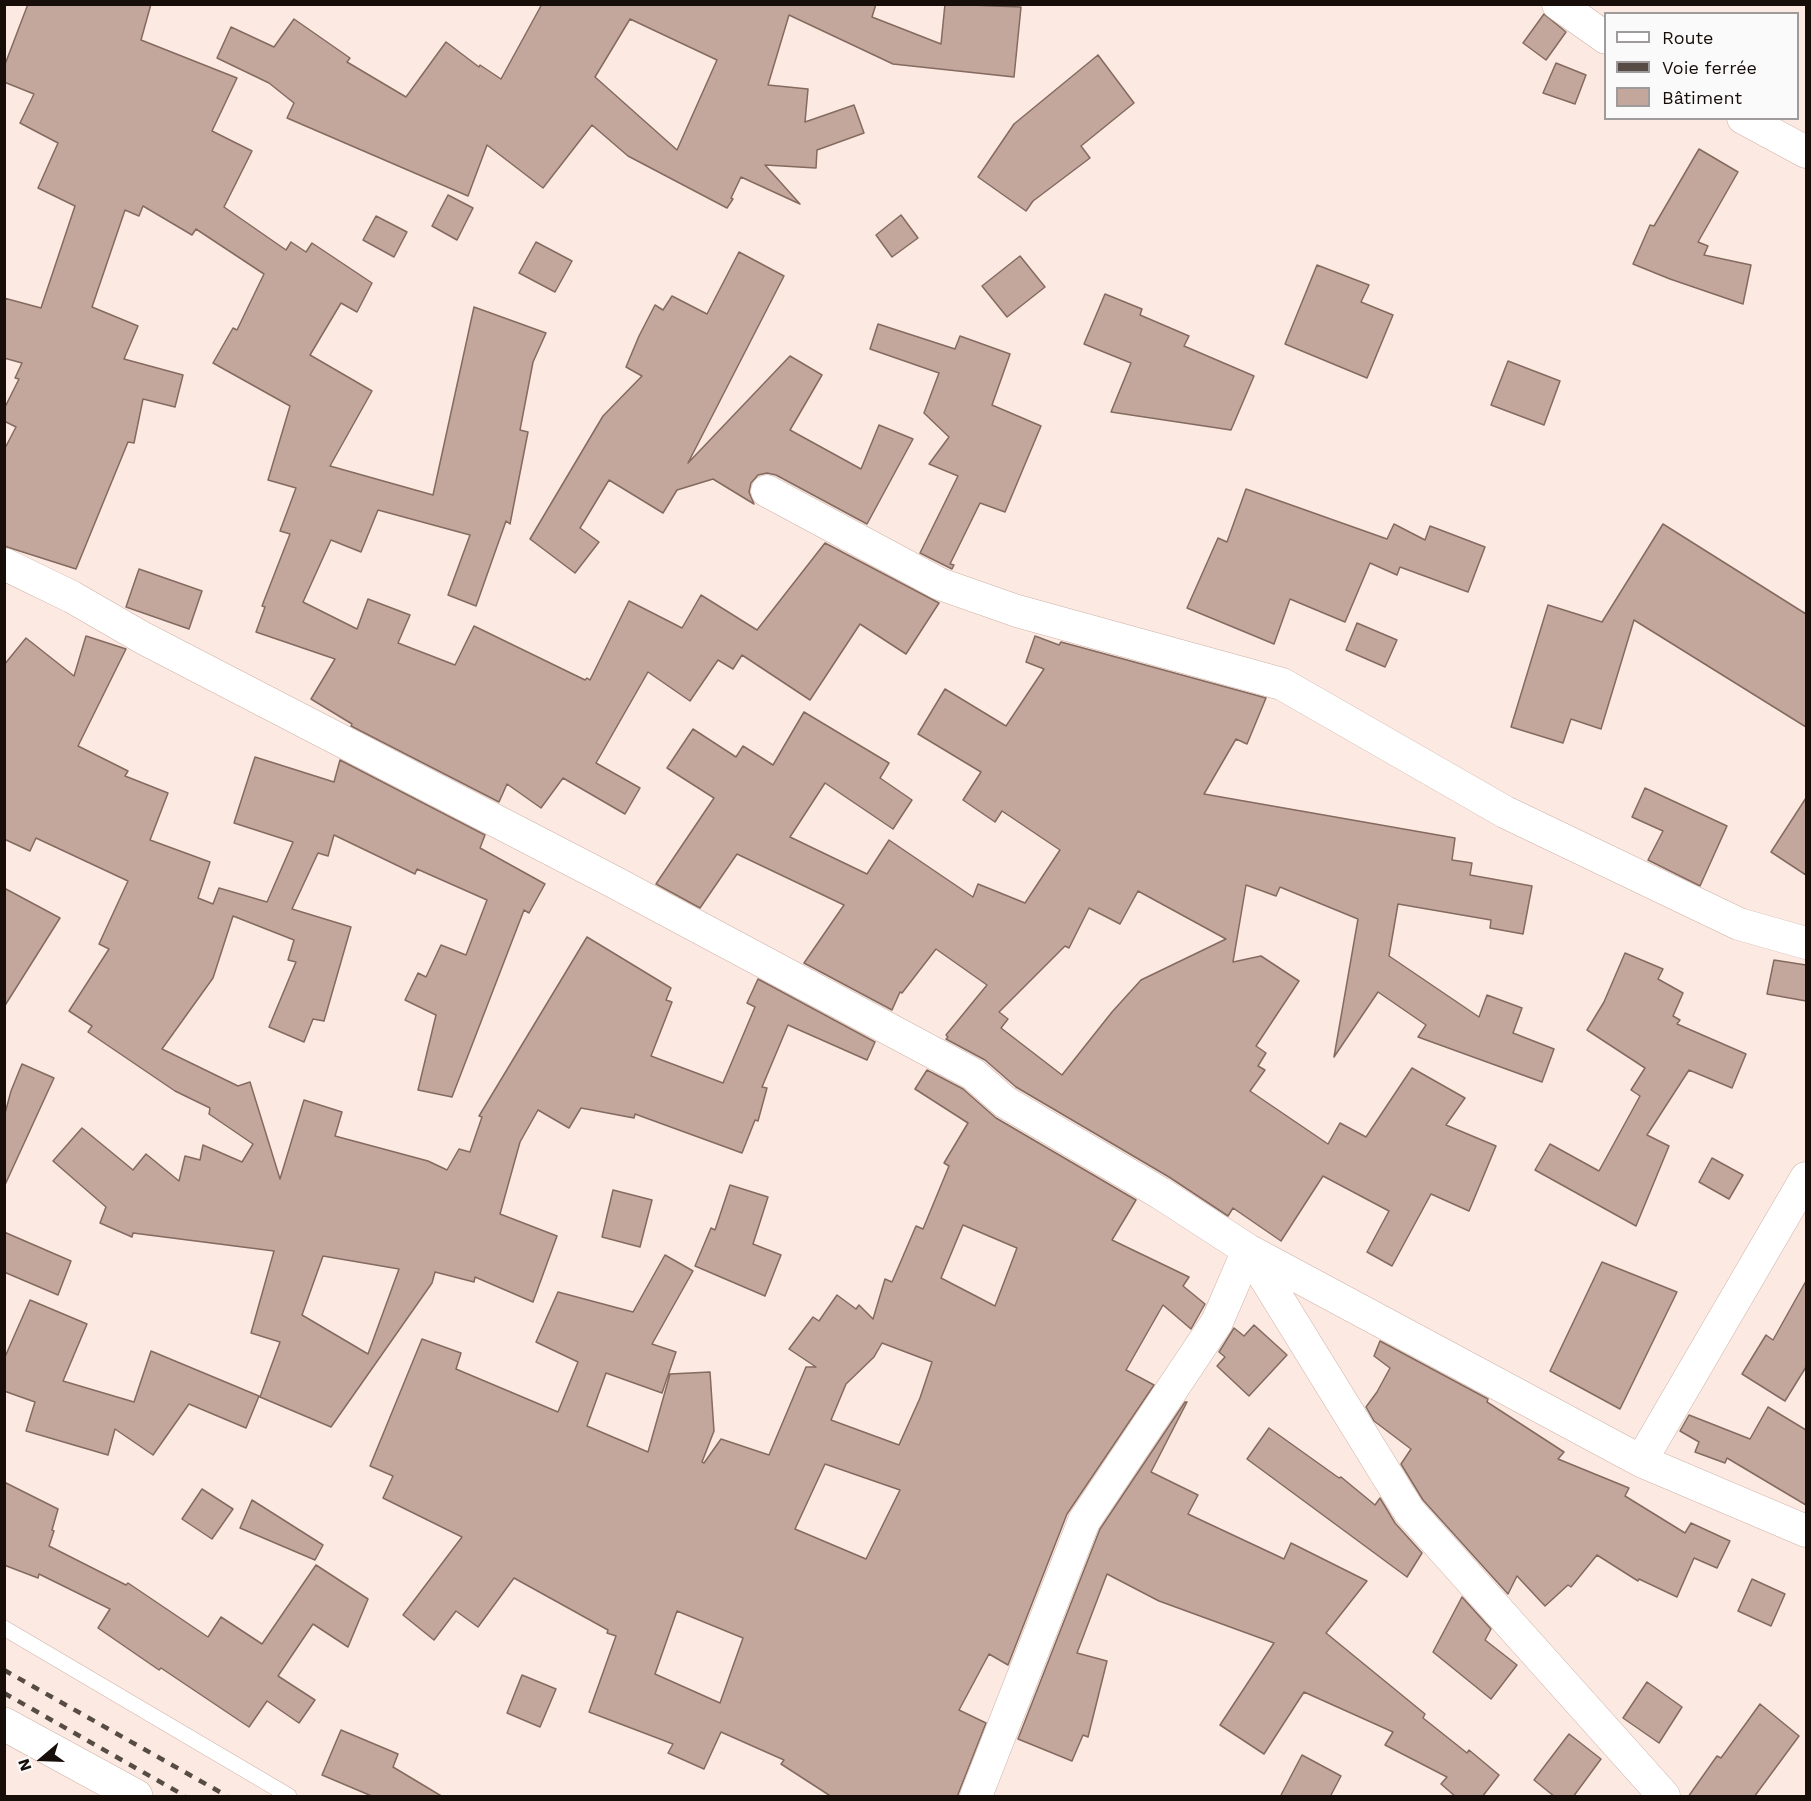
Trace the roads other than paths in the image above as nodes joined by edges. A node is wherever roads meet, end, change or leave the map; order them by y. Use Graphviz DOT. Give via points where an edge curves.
graph roads {
  1 [pos="1558,4"];
  2 [pos="1604,37"];
  3 [pos="1747,120"];
  4 [pos="1806,152"];
  5 [pos="767,491"];
  6 [pos="4,564"];
  7 [pos="1806,943"];
  8 [pos="1806,1178"];
  9 [pos="1248,1250"];
  10 [pos="1641,1461"];
  11 [pos="1806,1531"];
  12 [pos="4,1628"];
  13 [pos="4,1724"];
  14 [pos="136,1797"];
  15 [pos="289,1797"];
  16 [pos="976,1797"];
  17 [pos="1664,1797"];
  1 -- 2 [label="street"];
  3 -- 4 [label="street"];
  5 -- 7 [label="street" via="940,584 1017,611 1282,684 1505,812 1739,924"];
  6 -- 9 [label="street" via="973,1074 1005,1102"];
  8 -- 10 [label="street"];
  9 -- 10 [label="street"];
  9 -- 16 [label="street" via="1217,1322 1084,1521"];
  9 -- 17 [label="street" via="1409,1511"];
  10 -- 11 [label="street"];
  12 -- 15 [label="lane"];
  13 -- 14 [label="main road"];
}
